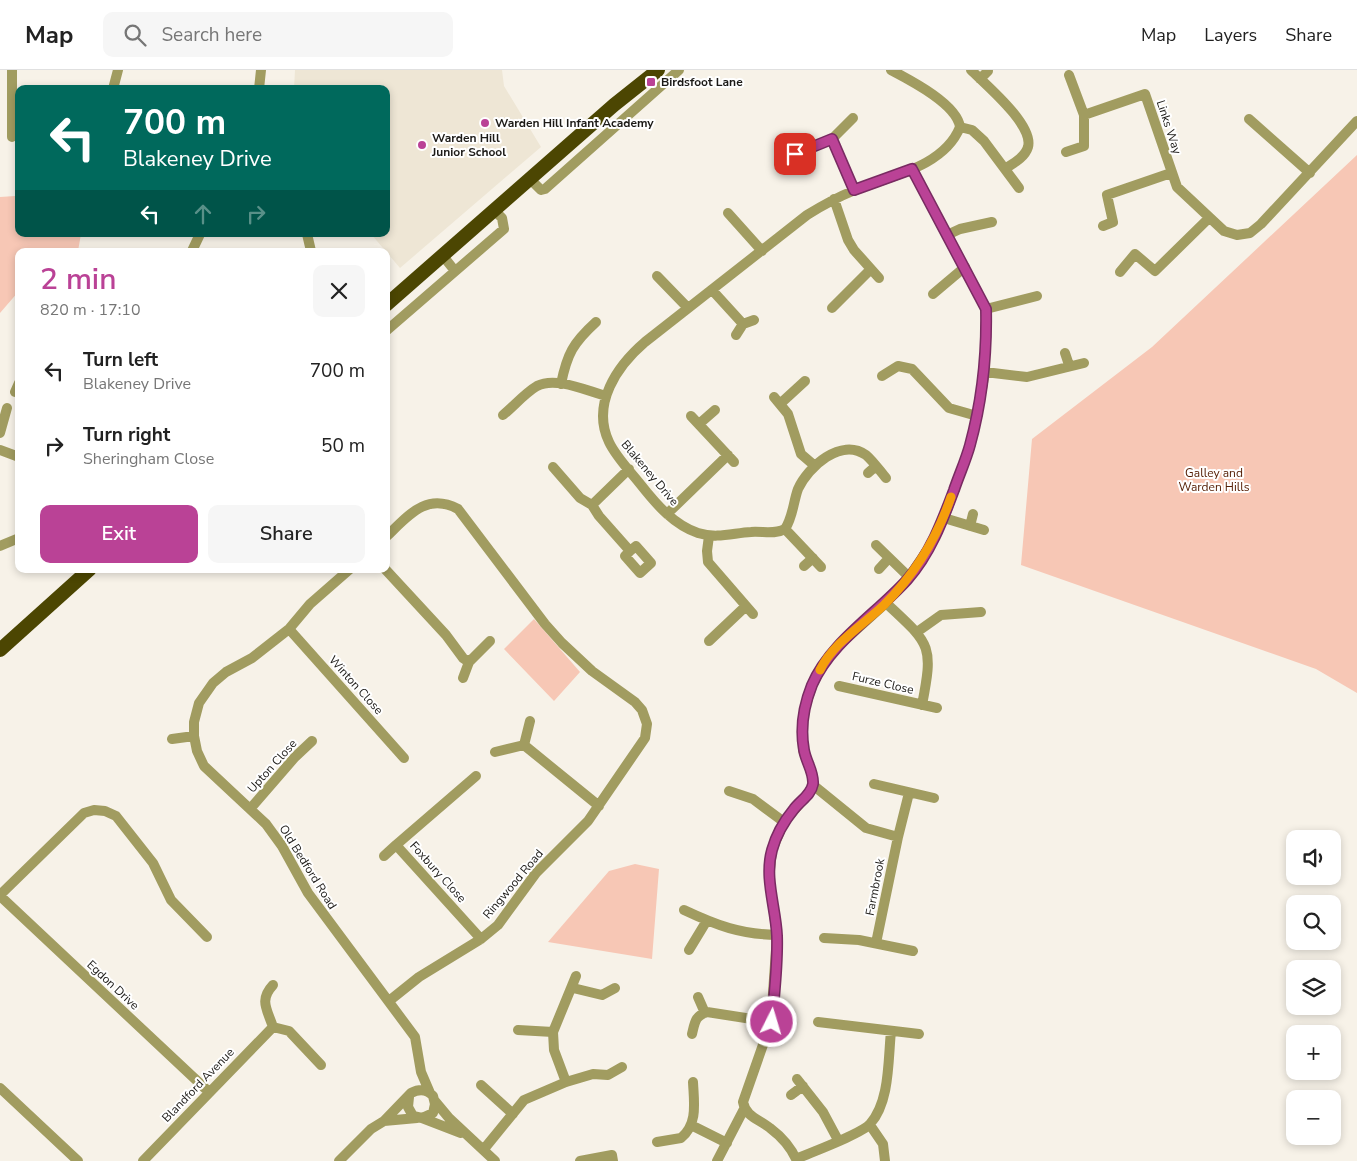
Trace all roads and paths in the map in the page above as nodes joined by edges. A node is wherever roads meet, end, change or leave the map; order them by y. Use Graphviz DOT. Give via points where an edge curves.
graph roads {
  1 [pos="12,70"];
  2 [pos="118,70"];
  3 [pos="260,70"];
  4 [pos="679,70"];
  5 [pos="891,70"];
  6 [pos="971,70"];
  7 [pos="655,71"];
  8 [pos="988,71"];
  9 [pos="1070,75"];
  10 [pos="980,79"];
  11 [pos="114,85"];
  12 [pos="259,85"];
  13 [pos="1084,115"];
  14 [pos="853,118"];
  15 [pos="1249,119"];
  16 [pos="1357,121"];
  17 [pos="960,127"];
  18 [pos="0,137"];
  19 [pos="15,137"];
  20 [pos="832,139"];
  21 [pos="1066,152"];
  22 [pos="795,154"];
  23 [pos="1006,168"];
  24 [pos="912,169"];
  25 [pos="1171,173"];
  26 [pos="1310,173"];
  27 [pos="530,179"];
  28 [pos="1019,188"];
  29 [pos="854,190"];
  30 [pos="834,199"];
  31 [pos="495,211"];
  32 [pos="728,213"];
  33 [pos="1209,218"];
  34 [pos="992,222"];
  35 [pos="1103,226"];
  36 [pos="947,235"];
  37 [pos="762,251"];
  38 [pos="443,256"];
  39 [pos="965,267"];
  40 [pos="871,269"];
  41 [pos="455,271"];
  42 [pos="1120,272"];
  43 [pos="657,276"];
  44 [pos="879,278"];
  45 [pos="712,290"];
  46 [pos="933,294"];
  47 [pos="1037,296"];
  48 [pos="390,302"];
  49 [pos="688,308"];
  50 [pos="832,308"];
  51 [pos="986,309"];
  52 [pos="754,320"];
  53 [pos="596,322"];
  54 [pos="743,324"];
  55 [pos="390,328"];
  56 [pos="736,335"];
  57 [pos="1066,353"];
  58 [pos="1084,363"];
  59 [pos="1069,366"];
  60 [pos="985,372"];
  61 [pos="882,376"];
  62 [pos="805,381"];
  63 [pos="561,384"];
  64 [pos="606,396"];
  65 [pos="7,408"];
  66 [pos="714,410"];
  67 [pos="503,414"];
  68 [pos="691,416"];
  69 [pos="977,416"];
  70 [pos="699,424"];
  71 [pos="0,433"];
  72 [pos="0,450"];
  73 [pos="15,456"];
  74 [pos="815,466"];
  75 [pos="553,467"];
  76 [pos="629,469"];
  77 [pos="886,478"];
  78 [pos="592,505"];
  79 [pos="667,514"];
  80 [pos="973,514"];
  81 [pos="944,518"];
  82 [pos="970,526"];
  83 [pos="784,529"];
  84 [pos="984,530"];
  85 [pos="390,534"];
  86 [pos="709,536"];
  87 [pos="15,540"];
  88 [pos="876,544"];
  89 [pos="0,546"];
  90 [pos="630,551"];
  91 [pos="813,558"];
  92 [pos="889,558"];
  93 [pos="804,566"];
  94 [pos="821,568"];
  95 [pos="879,569"];
  96 [pos="86,573"];
  97 [pos="345,573"];
  98 [pos="389,573"];
  99 [pos="909,577"];
  100 [pos="886,603"];
  101 [pos="746,606"];
  102 [pos="981,612"];
  103 [pos="753,614"];
  104 [pos="289,629"];
  105 [pos="917,632"];
  106 [pos="709,640"];
  107 [pos="490,641"];
  108 [pos="0,650"];
  109 [pos="469,662"];
  110 [pos="463,678"];
  111 [pos="839,686"];
  112 [pos="922,705"];
  113 [pos="937,708"];
  114 [pos="530,721"];
  115 [pos="194,736"];
  116 [pos="172,739"];
  117 [pos="312,741"];
  118 [pos="524,745"];
  119 [pos="496,752"];
  120 [pos="404,758"];
  121 [pos="476,776"];
  122 [pos="874,784"];
  123 [pos="813,785"];
  124 [pos="730,791"];
  125 [pos="909,792"];
  126 [pos="934,798"];
  127 [pos="599,806"];
  128 [pos="250,808"];
  129 [pos="784,822"];
  130 [pos="898,837"];
  131 [pos="396,845"];
  132 [pos="384,856"];
  133 [pos="0,895"];
  134 [pos="684,910"];
  135 [pos="706,922"];
  136 [pos="777,935"];
  137 [pos="207,937"];
  138 [pos="824,938"];
  139 [pos="481,939"];
  140 [pos="876,943"];
  141 [pos="689,950"];
  142 [pos="913,951"];
  143 [pos="576,976"];
  144 [pos="274,985"];
  145 [pos="573,988"];
  146 [pos="615,988"];
  147 [pos="698,997"];
  148 [pos="389,1001"];
  149 [pos="705,1013"];
  150 [pos="772,1022"];
  151 [pos="818,1022"];
  152 [pos="273,1027"];
  153 [pos="518,1030"];
  154 [pos="891,1031"];
  155 [pos="553,1032"];
  156 [pos="692,1034"];
  157 [pos="919,1034"];
  158 [pos="321,1065"];
  159 [pos="622,1067"];
  160 [pos="421,1072"];
  161 [pos="566,1082"];
  162 [pos="693,1082"];
  163 [pos="481,1085"];
  164 [pos="0,1088"];
  165 [pos="209,1092"];
  166 [pos="410,1095"];
  167 [pos="791,1095"];
  168 [pos="432,1097"];
  169 [pos="744,1109"];
  170 [pos="513,1114"];
  171 [pos="419,1118"];
  172 [pos="384,1121"];
  173 [pos="691,1125"];
  174 [pos="870,1125"];
  175 [pos="466,1135"];
  176 [pos="838,1140"];
  177 [pos="657,1142"];
  178 [pos="727,1143"];
  179 [pos="484,1149"];
  180 [pos="797,1160"];
  181 [pos="78,1161"];
  182 [pos="143,1161"];
  183 [pos="339,1161"];
  184 [pos="495,1161"];
  185 [pos="580,1161"];
  186 [pos="613,1161"];
  187 [pos="717,1161"];
  188 [pos="884,1161"];
  1 -- 19 [label="street"];
  2 -- 11 [label="street"];
  3 -- 12 [label="street"];
  4 -- 27 [label="street" via="545,189 540,190"];
  5 -- 17 [label="street" via="951,109"];
  6 -- 10 [label="street"];
  7 -- 27 [label="highway"];
  8 -- 10 [label="street"];
  9 -- 13 [label="street"];
  10 -- 23 [label="street" via="1016,117 1028,137 1026,152"];
  13 -- 21 [label="street" via="1084,146"];
  13 -- 25 [label="street, Links Way" via="1145,94"];
  14 -- 20 [label="street"];
  15 -- 26 [label="street"];
  16 -- 26 [label="street, Links Way"];
  17 -- 23 [label="street" via="977,134"];
  17 -- 24 [label="street, Blakeney Drive" via="952,142 941,152"];
  18 -- 19 [label="street"];
  20 -- 22 [label="street"];
  20 -- 29 [label="street"];
  23 -- 28 [label="street"];
  24 -- 29 [label="street, Blakeney Drive"];
  24 -- 36 [label="street"];
  25 -- 33 [label="street, Links Way" via="1177,187"];
  25 -- 35 [label="street, Links Way" via="1107,195 1113,222"];
  26 -- 33 [label="street, Links Way" via="1250,233 1238,235 1224,231"];
  27 -- 31 [label="highway"];
  29 -- 30 [label="street, Blakeney Drive"];
  30 -- 37 [label="street, Blakeney Drive"];
  30 -- 40 [label="street" via="848,240"];
  31 -- 38 [label="highway"];
  31 -- 41 [label="street" via="502,218 504,229"];
  32 -- 37 [label="street"];
  33 -- 42 [label="street" via="1155,271 1135,254"];
  34 -- 36 [label="street" via="960,228"];
  36 -- 39 [label="street"];
  37 -- 45 [label="street, Blakeney Drive"];
  38 -- 41 [label="street"];
  38 -- 48 [label="highway"];
  39 -- 46 [label="street"];
  39 -- 51 [label="street"];
  40 -- 44 [label="street"];
  40 -- 50 [label="street"];
  41 -- 55 [label="street"];
  43 -- 49 [label="street"];
  45 -- 49 [label="street, Blakeney Drive"];
  45 -- 54 [label="street"];
  47 -- 51 [label="street" via="1026,295"];
  49 -- 64 [label="street, Blakeney Drive" via="634,352 617,373"];
  51 -- 60 [label="street"];
  52 -- 54 [label="street"];
  53 -- 63 [label="street" via="570,350"];
  54 -- 56 [label="street"];
  57 -- 59 [label="street"];
  58 -- 59 [label="street"];
  59 -- 60 [label="street" via="1027,377"];
  60 -- 69 [label="street"];
  61 -- 69 [label="street" via="898,366 912,369 949,408"];
  62 -- 74 [label="street" via="778,400 792,424 801,454"];
  63 -- 64 [label="street"];
  63 -- 67 [label="street" via="546,383 536,387"];
  64 -- 76 [label="street, Blakeney Drive" via="603,410 606,433 610,444"];
  65 -- 71 [label="street"];
  66 -- 70 [label="street"];
  68 -- 70 [label="street"];
  69 -- 81 [label="street" via="970,447"];
  70 -- 79 [label="street" via="731,458"];
  72 -- 73 [label="street"];
  74 -- 77 [label="street" via="843,450 855,450 866,455 872,470"];
  74 -- 83 [label="street" via="798,490 790,521"];
  75 -- 78 [label="street" via="580,498"];
  76 -- 78 [label="street"];
  76 -- 79 [label="street, Blakeney Drive"];
  78 -- 90 [label="street"];
  79 -- 86 [label="street, Blakeney Drive" via="681,526"];
  80 -- 82 [label="street"];
  81 -- 82 [label="street"];
  81 -- 99 [label="street"];
  82 -- 84 [label="street"];
  83 -- 86 [label="street, Blakeney Drive" via="779,532"];
  83 -- 91 [label="street"];
  85 -- 127 [label="street, Ringwood Road" via="423,505 436,502 458,509 545,624 581,661 636,702 647,724 645,738"];
  86 -- 101 [label="street" via="708,562"];
  87 -- 89 [label="street"];
  88 -- 92 [label="street"];
  91 -- 93 [label="street"];
  91 -- 94 [label="street"];
  92 -- 95 [label="street"];
  92 -- 99 [label="street"];
  96 -- 108 [label="highway"];
  97 -- 104 [label="street, Old Bedford Road" via="310,604"];
  98 -- 109 [label="street"];
  99 -- 100 [label="street"];
  100 -- 105 [label="street, Furze Close"];
  100 -- 123 [label="street" via="836,648 812,686 802,726"];
  101 -- 103 [label="street"];
  101 -- 106 [label="street"];
  102 -- 105 [label="street" via="941,615"];
  104 -- 115 [label="street, Old Bedford Road" via="213,683 199,703"];
  104 -- 120 [label="street, Winton Close"];
  105 -- 112 [label="street, Furze Close" via="929,657"];
  107 -- 109 [label="street"];
  109 -- 110 [label="street"];
  111 -- 112 [label="street, Furze Close"];
  112 -- 113 [label="street, Furze Close"];
  114 -- 118 [label="street"];
  115 -- 116 [label="street"];
  115 -- 128 [label="street, Old Bedford Road" via="204,766"];
  117 -- 128 [label="street, Upton Close"];
  118 -- 119 [label="street"];
  118 -- 127 [label="street"];
  121 -- 131 [label="street, Foxbury Close"];
  122 -- 125 [label="street"];
  123 -- 129 [label="street"];
  123 -- 130 [label="street" via="866,828"];
  124 -- 129 [label="street" via="753,799"];
  125 -- 126 [label="street"];
  125 -- 130 [label="street, Farmbrook"];
  127 -- 139 [label="street, Ringwood Road" via="536,873 498,925"];
  128 -- 148 [label="street, Old Bedford Road" via="282,846 312,899"];
  129 -- 136 [label="street" via="772,850 769,878"];
  130 -- 140 [label="street, Farmbrook"];
  131 -- 132 [label="street, Foxbury Close"];
  131 -- 139 [label="street, Foxbury Close"];
  133 -- 137 [label="street" via="84,814 94,810 106,811 116,816 152,863 171,900"];
  133 -- 165 [label="street, Egdon Drive"];
  134 -- 135 [label="street"];
  135 -- 136 [label="street" via="747,934"];
  135 -- 141 [label="street"];
  136 -- 150 [label="street"];
  138 -- 140 [label="street"];
  139 -- 148 [label="street, Ringwood Road" via="435,966"];
  140 -- 142 [label="street"];
  143 -- 145 [label="street"];
  144 -- 152 [label="street" via="265,993 264,1002"];
  145 -- 146 [label="street" via="602,995"];
  145 -- 155 [label="street"];
  147 -- 149 [label="street"];
  148 -- 160 [label="street, Old Bedford Road" via="415,1037"];
  149 -- 150 [label="street"];
  149 -- 156 [label="street" via="695,1019"];
  150 -- 169 [label="street" via="743,1102"];
  151 -- 154 [label="street"];
  152 -- 158 [label="street" via="289,1031"];
  152 -- 165 [label="street, Blandford Avenue"];
  153 -- 155 [label="street"];
  154 -- 157 [label="street"];
  154 -- 174 [label="street" via="882,1104"];
  155 -- 161 [label="street" via="554,1050"];
  159 -- 161 [label="street" via="608,1074 593,1074"];
  160 -- 166 [label="street"];
  160 -- 168 [label="street, Old Bedford Road"];
  161 -- 170 [label="street" via="524,1100"];
  162 -- 173 [label="street"];
  163 -- 170 [label="street"];
  164 -- 181 [label="street"];
  165 -- 182 [label="street, Blandford Avenue"];
  166 -- 168 [label="street" via="423,1090"];
  166 -- 171 [label="street" via="408,1107 413,1116"];
  166 -- 172 [label="street"];
  167 -- 176 [label="street" via="800,1083 823,1112"];
  168 -- 171 [label="street" via="433,1113"];
  168 -- 175 [label="street, Old Bedford Road"];
  169 -- 178 [label="street"];
  169 -- 180 [label="street" via="780,1136"];
  170 -- 179 [label="street"];
  171 -- 172 [label="street"];
  171 -- 175 [label="street"];
  172 -- 183 [label="street" via="371,1129"];
  173 -- 177 [label="street" via="681,1138"];
  173 -- 178 [label="street"];
  174 -- 176 [label="street"];
  174 -- 188 [label="street" via="883,1144"];
  175 -- 179 [label="street"];
  176 -- 180 [label="street"];
  178 -- 187 [label="street"];
  179 -- 184 [label="street"];
  185 -- 186 [label="street" via="612,1155"];
}
